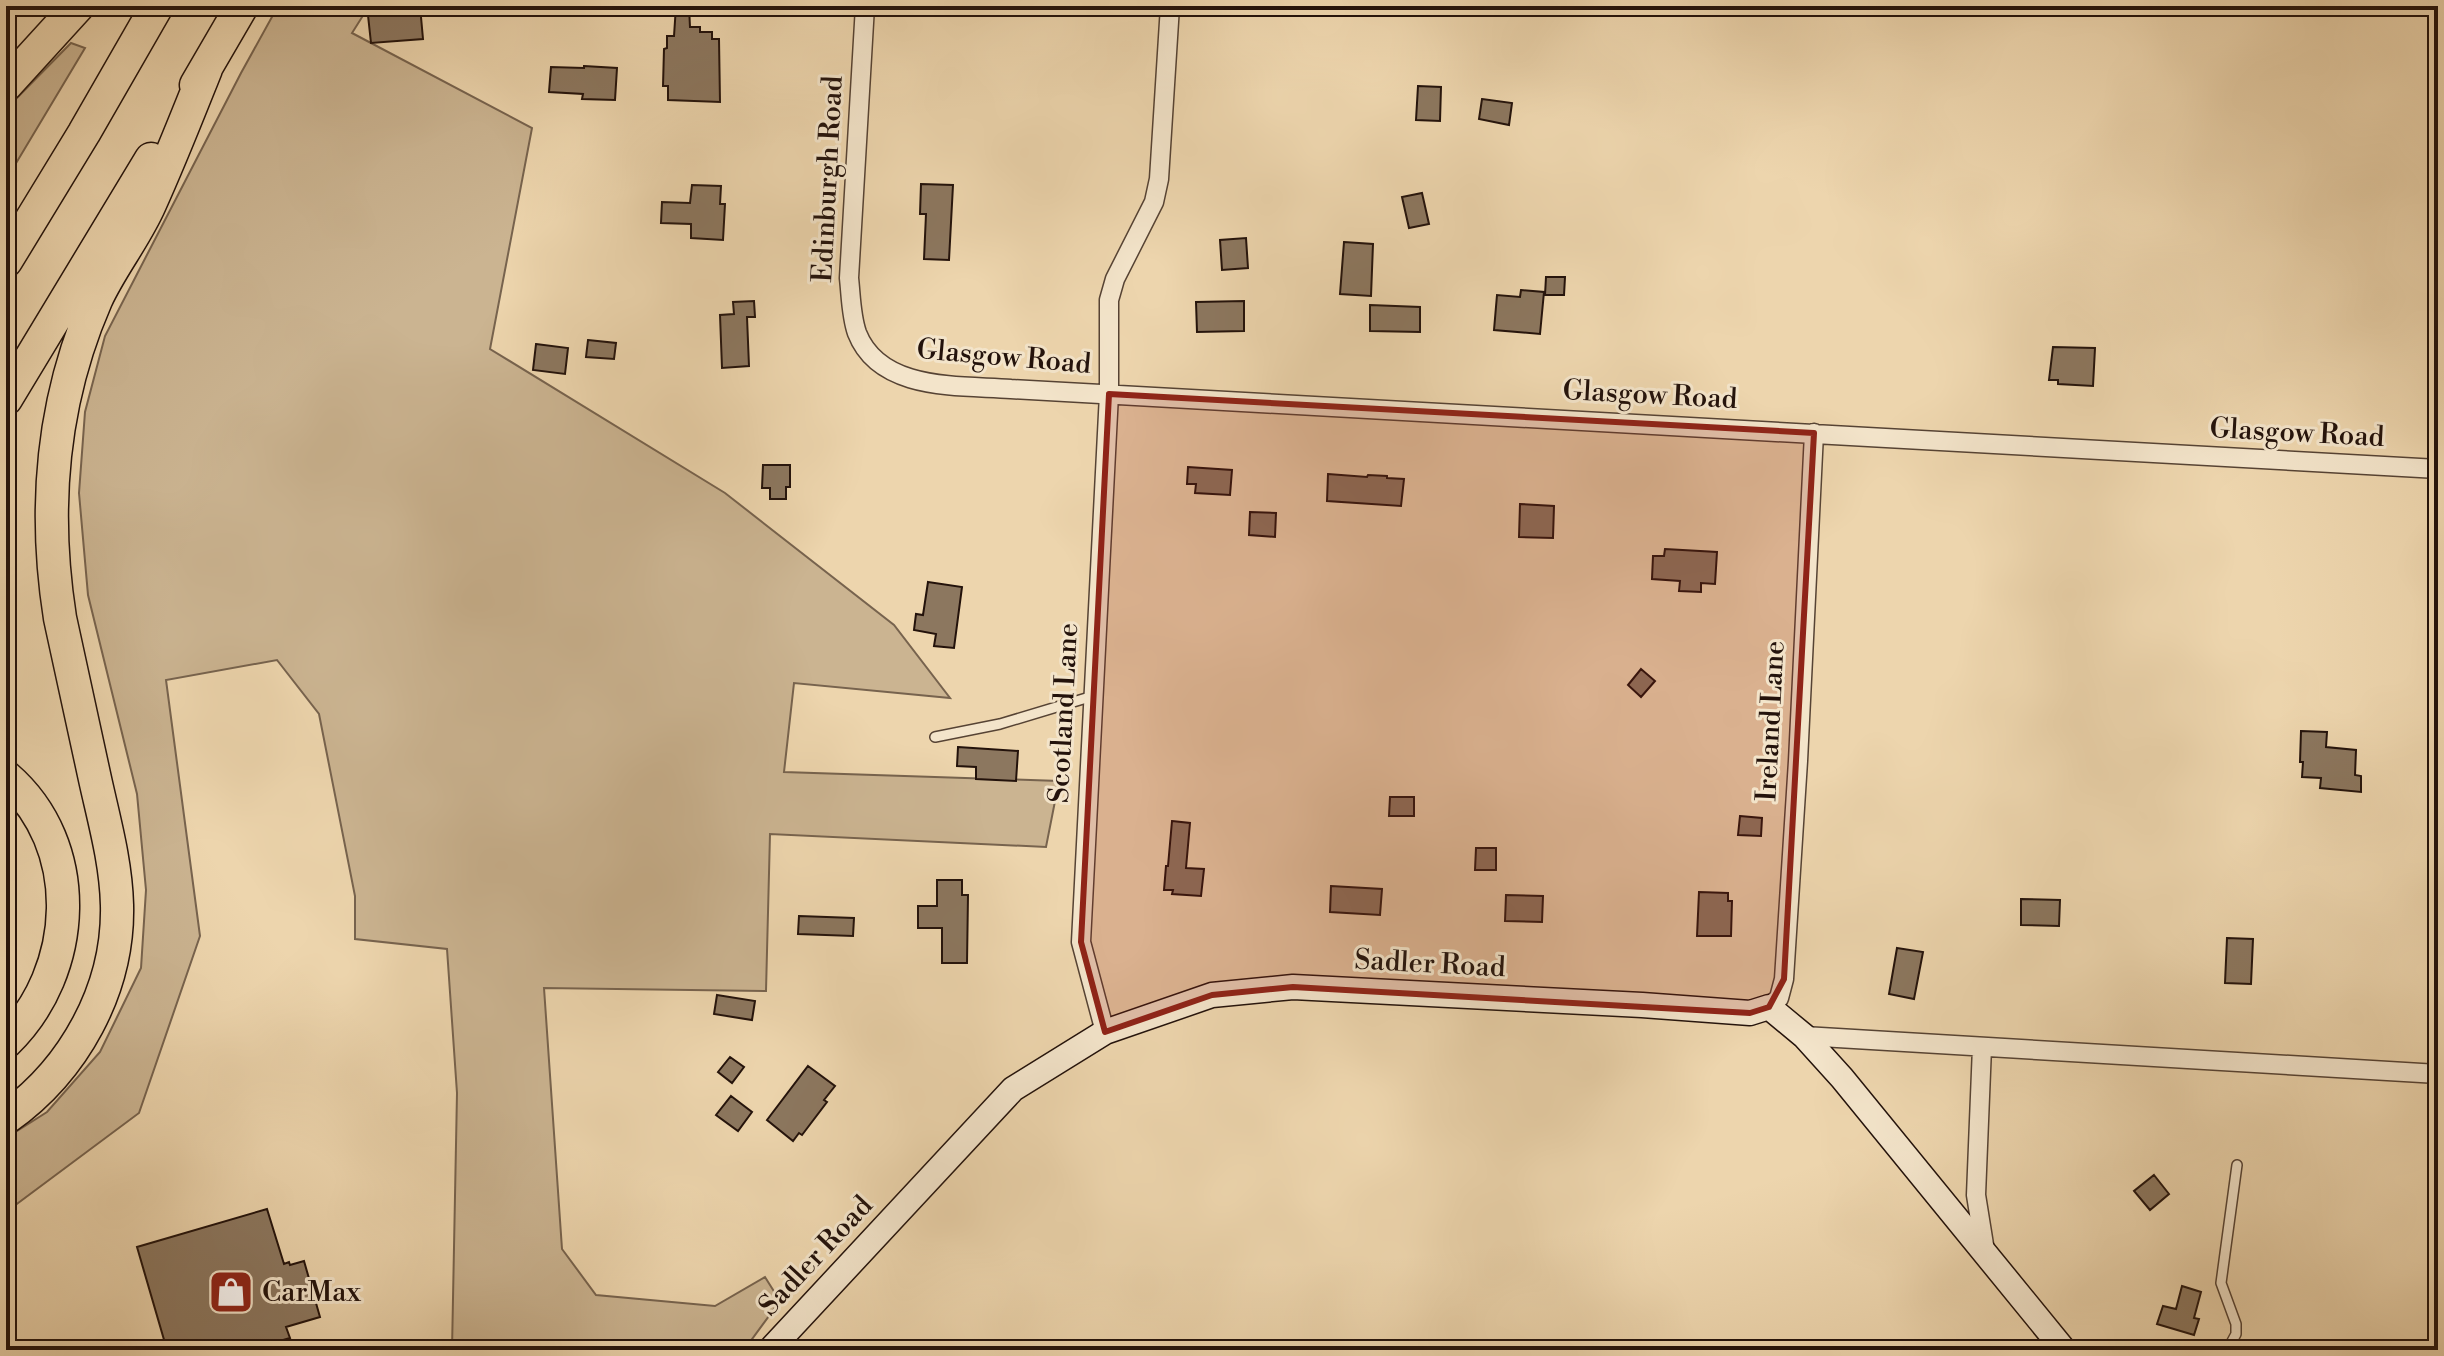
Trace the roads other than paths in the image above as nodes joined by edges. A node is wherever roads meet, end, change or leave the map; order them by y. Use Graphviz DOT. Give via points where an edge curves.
graph roads {
  1 [pos="78,6"];
  2 [pos="157,6"];
  3 [pos="242,6"];
  4 [pos="865,6"];
  5 [pos="1170,6"];
  6 [pos="206,69"];
  7 [pos="6,85"];
  8 [pos="6,261"];
  9 [pos="868,352"];
  10 [pos="1109,394"];
  11 [pos="6,399"];
  12 [pos="1814,433"];
  13 [pos="2438,469"];
  14 [pos="1093,696"];
  15 [pos="935,737"];
  16 [pos="6,777"];
  17 [pos="1769,1007"];
  18 [pos="1105,1032"];
  19 [pos="1804,1036"];
  20 [pos="6,1042"];
  21 [pos="1982,1047"];
  22 [pos="2438,1074"];
  23 [pos="6,1118"];
  24 [pos="2237,1165"];
  25 [pos="1985,1253"];
  26 [pos="770,1350"];
  27 [pos="2064,1350"];
  28 [pos="2222,1350"];
  1 -- 7 [label="highway"];
  2 -- 8 [label="highway"];
  3 -- 6 [label="highway"];
  4 -- 9 [label="street, Edinburgh Road" via="849,278 853,318"];
  5 -- 10 [label="street, Scotland Lane" via="1159,179 1154,202 1109,300"];
  6 -- 11 [label="highway"];
  6 -- 23 [label="highway" via="148,208 96,301 70,375 55,443 54,579 113,862 115,936 101,997 78,1043 34,1096"];
  9 -- 10 [label="street, Glasgow Road" via="898,375 926,382"];
  10 -- 12 [label="street, Glasgow Road"];
  10 -- 14 [label="street, Scotland Lane"];
  12 -- 13 [label="street, Glasgow Road"];
  12 -- 17 [label="street, Ireland Lane" via="1784,979 1779,998"];
  14 -- 15 [label="lane"];
  14 -- 18 [label="street, Scotland Lane" via="1081,942"];
  16 -- 20 [label="highway" via="47,827 60,866 63,903 59,942 46,981 24,1022"];
  17 -- 18 [label="street, Sadler Road" via="1750,1013 1293,987 1212,995"];
  17 -- 19 [label="street"];
  18 -- 26 [label="street, Sadler Road" via="1013,1089"];
  19 -- 21 [label="street"];
  19 -- 25 [label="street"];
  21 -- 22 [label="street"];
  21 -- 25 [label="street" via="1976,1195"];
  24 -- 28 [label="lane" via="2221,1283 2236,1334"];
  25 -- 27 [label="street"];
}
